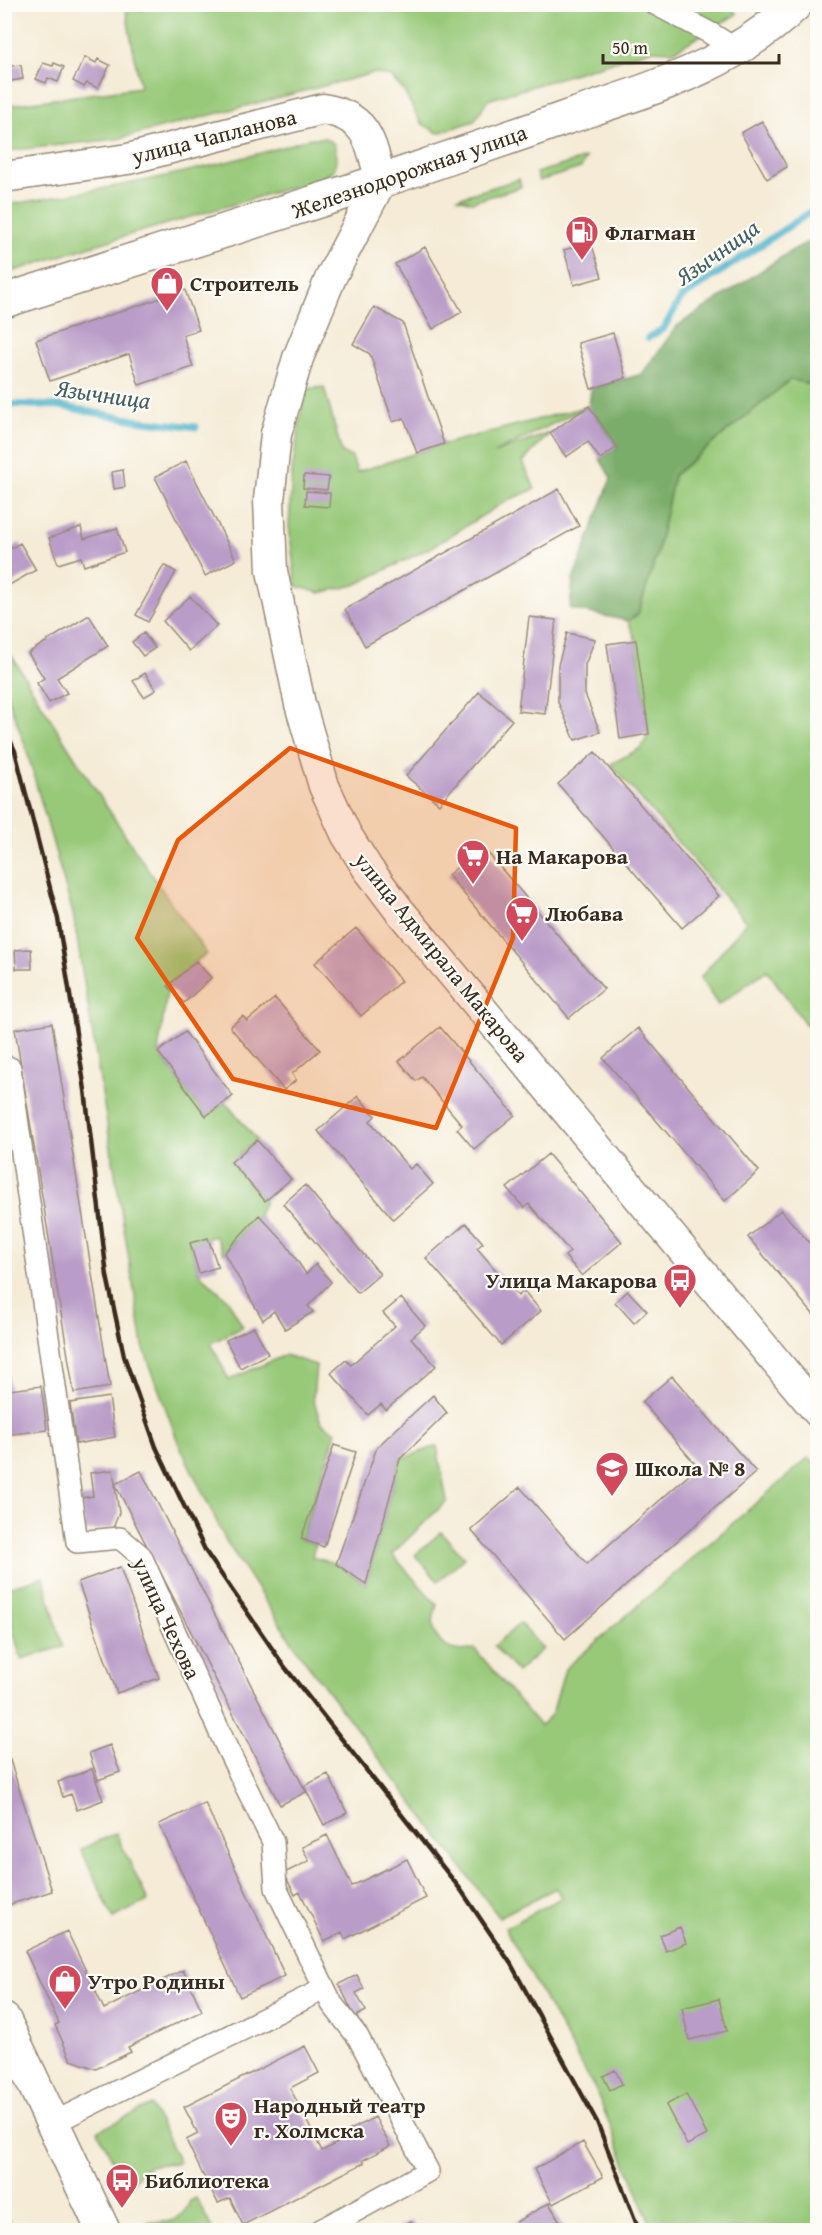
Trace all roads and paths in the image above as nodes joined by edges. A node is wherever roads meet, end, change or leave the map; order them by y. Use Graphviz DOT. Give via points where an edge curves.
graph roads {
  1 [pos="656,4"];
  2 [pos="796,4"];
  3 [pos="736,50"];
  4 [pos="4,177"];
  5 [pos="381,181"];
  6 [pos="4,301"];
  7 [pos="7,1067"];
  8 [pos="818,1412"];
  9 [pos="324,1989"];
  10 [pos="4,2020"];
  11 [pos="53,2123"];
  12 [pos="103,2230"];
  13 [pos="321,2230"];
  1 -- 3 [label="street"];
  2 -- 3 [label="main road, Железнодорожная улица" via="774,25"];
  3 -- 5 [label="main road, Железнодорожная улица" via="687,74"];
  4 -- 5 [label="main road, улица Чапланова" via="128,159 323,109 342,112 358,123 371,144"];
  5 -- 6 [label="main road, Железнодорожная улица"];
  5 -- 8 [label="main road, улица Адмирала Макарова" via="331,276 298,358 276,434 269,500 272,571 300,704 324,786 346,834 399,910"];
  7 -- 9 [label="street, улица Чехова" via="77,1542 120,1538 141,1556 273,1842 276,1888"];
  9 -- 11 [label="street"];
  9 -- 13 [label="street, улица Чехова" via="358,2037 428,2171"];
  10 -- 11 [label="main road"];
  11 -- 12 [label="main road"];
}
